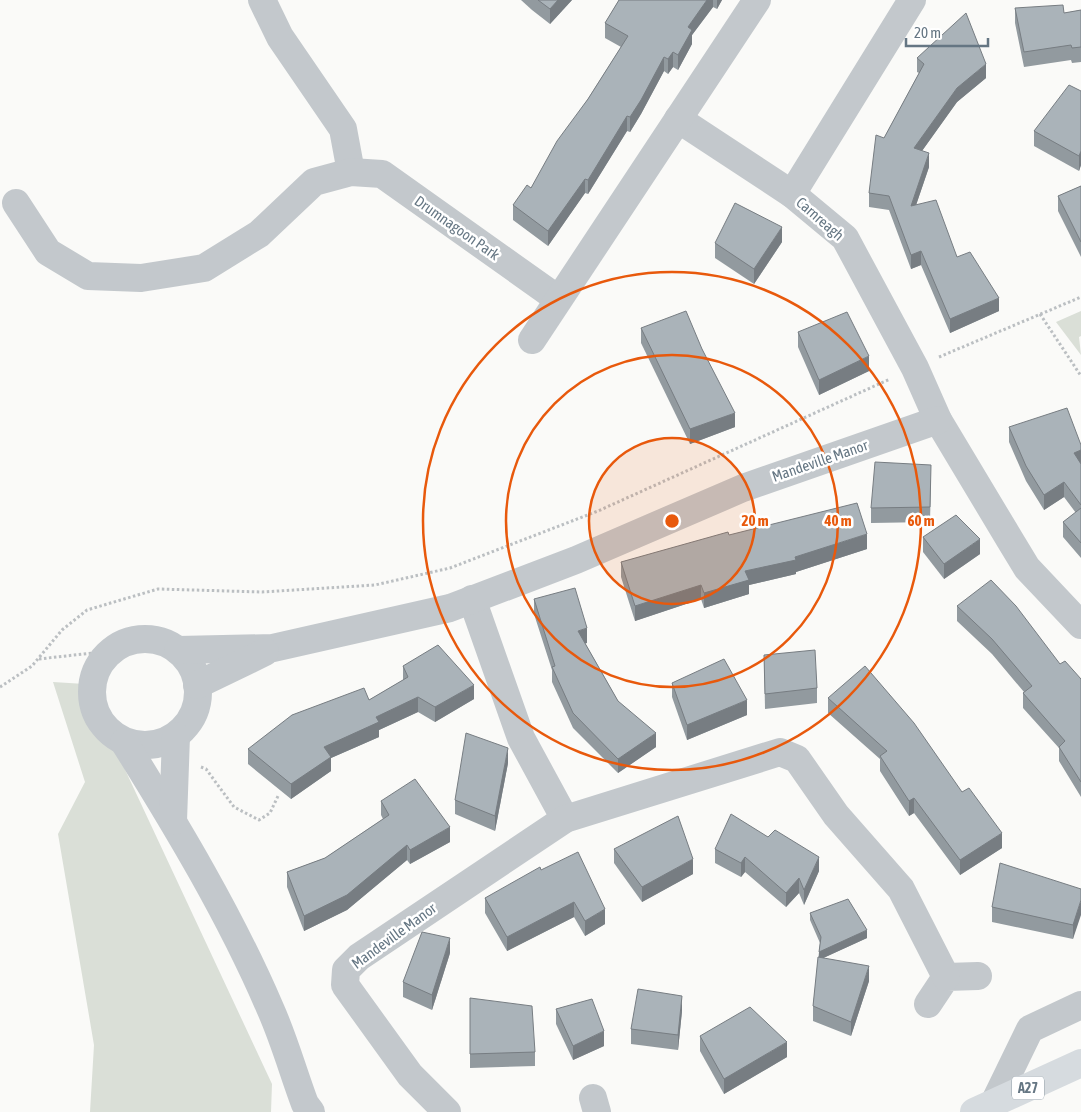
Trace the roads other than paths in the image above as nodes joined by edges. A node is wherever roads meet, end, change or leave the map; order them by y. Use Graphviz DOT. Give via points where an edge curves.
graph roads {
  1 [pos="262,0"];
  2 [pos="757,0"];
  3 [pos="912,0"];
  4 [pos="678,119"];
  5 [pos="351,172"];
  6 [pos="792,194"];
  7 [pos="16,203"];
  8 [pos="558,299"];
  9 [pos="532,340"];
  10 [pos="938,420"];
  11 [pos="472,600"];
  12 [pos="1081,624"];
  13 [pos="273,648"];
  14 [pos="178,650"];
  15 [pos="198,686"];
  16 [pos="176,736"];
  17 [pos="124,742"];
  18 [pos="565,819"];
  19 [pos="173,821"];
  20 [pos="978,976"];
  21 [pos="946,977"];
  22 [pos="928,1004"];
  23 [pos="1081,1005"];
  24 [pos="1081,1062"];
  25 [pos="984,1108"];
  26 [pos="307,1109"];
  27 [pos="447,1112"];
  1 -- 5 [label="street" via="280,37 343,129"];
  2 -- 4 [label="street"];
  3 -- 6 [label="street, Carnreagh"];
  4 -- 6 [label="street"];
  4 -- 8 [label="street"];
  5 -- 7 [label="street, Drumnagoon Park" via="314,182 259,234 204,268 141,278 88,276 48,252"];
  5 -- 8 [label="street, Drumnagoon Park" via="382,174"];
  6 -- 10 [label="street, Carnreagh" via="845,238 915,368"];
  8 -- 9 [label="street"];
  10 -- 11 [label="street, Mandeville Manor" via="743,488 576,560"];
  10 -- 12 [label="street" via="1027,568"];
  11 -- 13 [label="street, Mandeville Manor" via="450,608"];
  11 -- 18 [label="street" via="521,738"];
  13 -- 14 [label="street, Mandeville Manor"];
  13 -- 15 [label="street, Mandeville Manor"];
  14 -- 15 [label="street" via="194,672"];
  14 -- 17 [label="street, Mandeville Manor" via="162,642 144,639 126,642 110,651 98,665 92,682 97,718 108,732"];
  15 -- 16 [label="street" via="194,714"];
  16 -- 17 [label="street" via="159,744 141,746"];
  16 -- 19 [label="street"];
  17 -- 19 [label="street"];
  18 -- 21 [label="street, Mandeville Manor" via="780,752 797,758 836,815 901,889"];
  18 -- 27 [label="street, Mandeville Manor" via="359,957 346,970 345,985 410,1075"];
  19 -- 26 [label="street" via="222,910 270,1008"];
  20 -- 21 [label="street"];
  21 -- 22 [label="street"];
  23 -- 25 [label="street" via="1030,1029"];
  24 -- 25 [label="main road, A27"];
}
